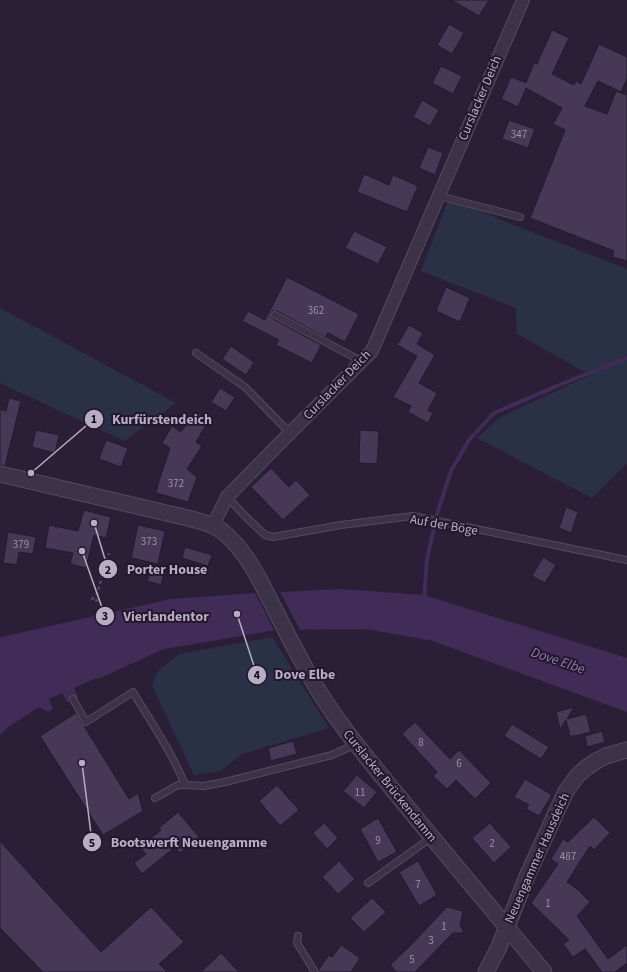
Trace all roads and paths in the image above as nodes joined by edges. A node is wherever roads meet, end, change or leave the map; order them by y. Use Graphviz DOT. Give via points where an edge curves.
graph roads {
  1 [pos="523,0"];
  2 [pos="439,196"];
  3 [pos="520,217"];
  4 [pos="275,315"];
  5 [pos="196,353"];
  6 [pos="362,361"];
  7 [pos="290,433"];
  8 [pos="0,474"];
  9 [pos="227,498"];
  10 [pos="213,525"];
  11 [pos="109,553"];
  12 [pos="627,560"];
  13 [pos="98,601"];
  14 [pos="73,699"];
  15 [pos="356,744"];
  16 [pos="627,750"];
  17 [pos="185,785"];
  18 [pos="155,798"];
  19 [pos="432,837"];
  20 [pos="368,883"];
  21 [pos="507,927"];
  22 [pos="298,936"];
  23 [pos="315,972"];
  24 [pos="486,972"];
  25 [pos="544,972"];
  1 -- 2 [label="street, Curslacker Deich"];
  2 -- 3 [label="lane"];
  2 -- 6 [label="street, Curslacker Deich" via="372,351"];
  4 -- 6 [label="lane"];
  5 -- 7 [label="lane" via="245,387"];
  6 -- 7 [label="street, Curslacker Deich"];
  7 -- 9 [label="street, Curslacker Deich"];
  8 -- 10 [label="street"];
  9 -- 10 [label="street, Curslacker Deich"];
  9 -- 12 [label="lane, Auf der Böge" via="265,535 273,537 413,516"];
  10 -- 15 [label="street, Curslacker Brückendamm" via="222,530 247,559 309,674 333,714"];
  11 -- 13 [label="path" via="97,594 92,599"];
  14 -- 17 [label="lane" via="86,722 133,692 170,752"];
  15 -- 17 [label="lane" via="332,755 225,782 204,786"];
  15 -- 19 [label="street, Curslacker Brückendamm"];
  16 -- 21 [label="street, Neuengammer Hausdeich" via="606,756 592,764 578,775 566,791"];
  17 -- 18 [label="lane"];
  19 -- 20 [label="lane"];
  19 -- 21 [label="street, Curslacker Brückendamm"];
  21 -- 24 [label="street, Neuengammer Hausdeich"];
  21 -- 25 [label="street, Curslacker Brückendamm"];
  22 -- 23 [label="lane" via="297,943"];
}
